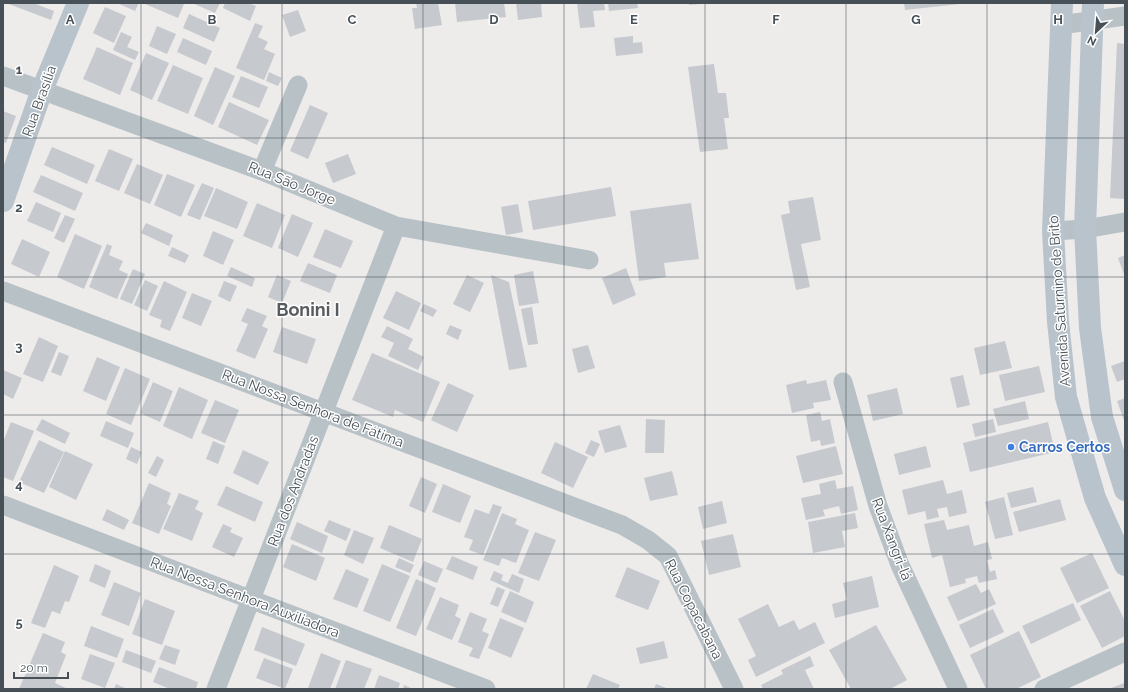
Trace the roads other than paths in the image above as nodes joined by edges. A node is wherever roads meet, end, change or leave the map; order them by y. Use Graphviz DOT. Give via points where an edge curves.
graph roads {
  1 [pos="78,3"];
  2 [pos="1062,3"];
  3 [pos="1093,12"];
  4 [pos="1125,16"];
  5 [pos="1060,25"];
  6 [pos="3,76"];
  7 [pos="298,84"];
  8 [pos="42,90"];
  9 [pos="262,171"];
  10 [pos="3,201"];
  11 [pos="1125,222"];
  12 [pos="396,226"];
  13 [pos="1085,229"];
  14 [pos="1053,231"];
  15 [pos="589,260"];
  16 [pos="3,291"];
  17 [pos="843,382"];
  18 [pos="324,412"];
  19 [pos="1125,490"];
  20 [pos="3,505"];
  21 [pos="622,525"];
  22 [pos="1125,565"];
  23 [pos="251,600"];
  24 [pos="1125,652"];
  25 [pos="216,689"];
  26 [pos="486,689"];
  27 [pos="734,689"];
  28 [pos="958,689"];
  29 [pos="1044,689"];
  1 -- 8 [label="main road, Rua Brasília"];
  2 -- 5 [label="main road, Avenida Saturnino de Brito"];
  3 -- 4 [label="street"];
  3 -- 5 [label="street"];
  3 -- 13 [label="main road, Avenida Saturnino de Brito"];
  5 -- 14 [label="main road, Avenida Saturnino de Brito"];
  6 -- 8 [label="street, Rua São Jorge"];
  7 -- 9 [label="street"];
  8 -- 9 [label="street, Rua São Jorge"];
  8 -- 10 [label="main road, Rua Brasília"];
  9 -- 12 [label="street, Rua São Jorge"];
  11 -- 13 [label="street"];
  12 -- 15 [label="street, Rua São Jorge"];
  12 -- 18 [label="street, Rua dos Andradas"];
  13 -- 14 [label="street"];
  13 -- 19 [label="main road, Avenida Saturnino de Brito" via="1090,328 1102,416"];
  14 -- 22 [label="main road, Avenida Saturnino de Brito" via="1058,322 1066,397 1095,498"];
  16 -- 18 [label="street, Rua Nossa Senhora de Fátima"];
  17 -- 28 [label="street, Rua Xangri-lá" via="878,506 900,565"];
  18 -- 21 [label="street, Rua Nossa Senhora de Fátima"];
  18 -- 23 [label="street, Rua dos Andradas"];
  20 -- 23 [label="street, Rua Nossa Senhora Auxiliadora"];
  21 -- 27 [label="street, Rua Copacabana" via="648,540 668,556"];
  23 -- 25 [label="street, Rua dos Andradas"];
  23 -- 26 [label="street, Rua Nossa Senhora Auxiliadora"];
  24 -- 29 [label="street"];
}
